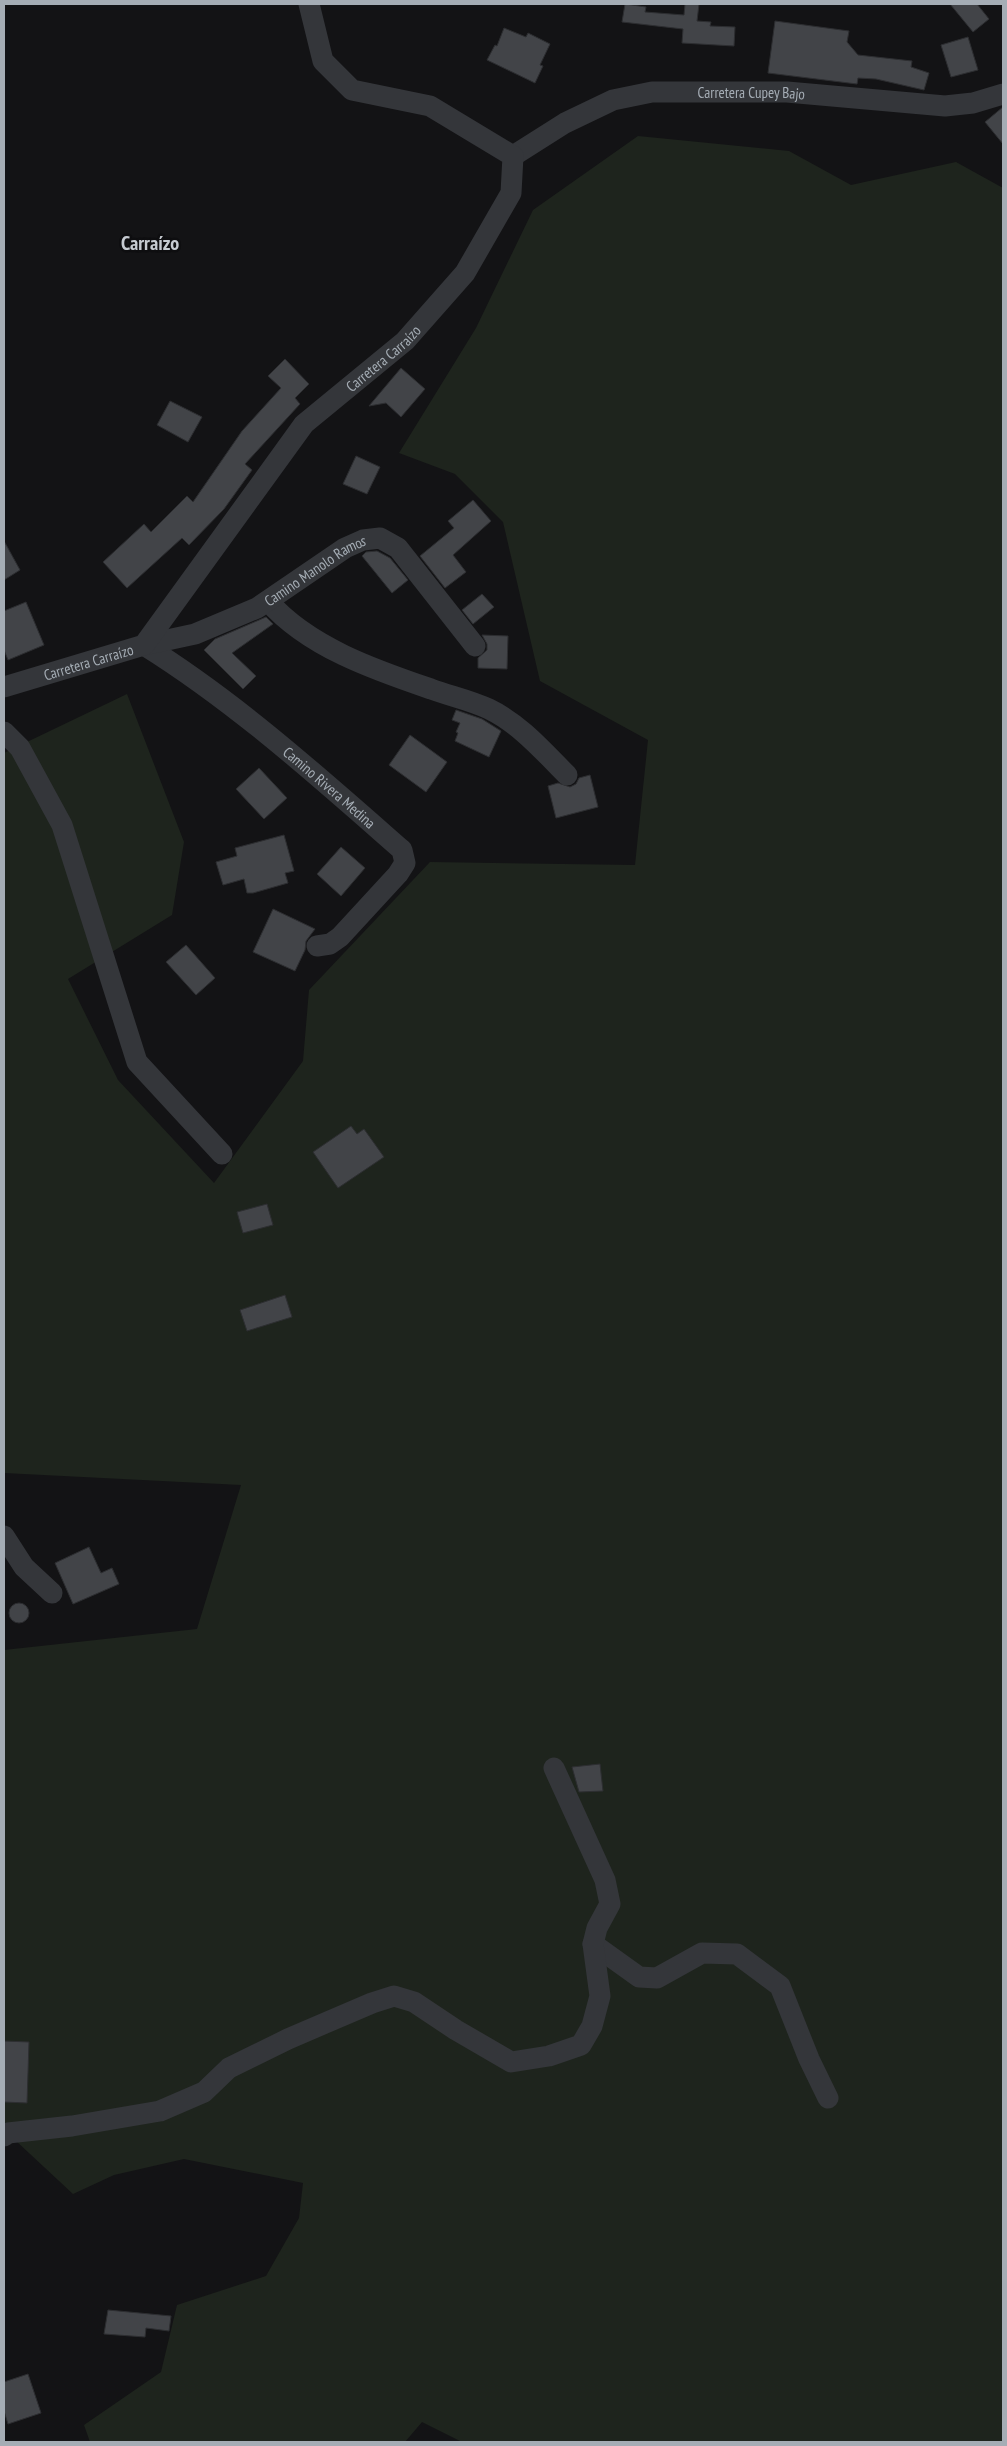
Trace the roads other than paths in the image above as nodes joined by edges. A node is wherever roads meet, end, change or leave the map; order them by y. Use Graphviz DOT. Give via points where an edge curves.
graph roads {
  1 [pos="310,4"];
  2 [pos="1003,94"];
  3 [pos="513,156"];
  4 [pos="268,601"];
  5 [pos="144,645"];
  6 [pos="475,646"];
  7 [pos="4,688"];
  8 [pos="4,732"];
  9 [pos="566,775"];
  10 [pos="318,946"];
  11 [pos="222,1154"];
  12 [pos="4,1536"];
  13 [pos="52,1593"];
  14 [pos="554,1768"];
  15 [pos="593,1944"];
  16 [pos="828,2098"];
  17 [pos="4,2136"];
  1 -- 3 [label="street" via="323,61 352,90 430,106"];
  2 -- 3 [label="street, Carretera Cupey Bajo" via="973,103 945,106 787,92 652,92 612,100 565,123"];
  3 -- 5 [label="street, Carretera Carraízo" via="511,193 465,273 405,341 304,424"];
  4 -- 5 [label="street, Camino Manolo Ramos" via="195,634"];
  4 -- 6 [label="street, Camino Manolo Ramos" via="346,548 363,540 380,538 398,548"];
  4 -- 9 [label="street" via="284,620 355,659 464,699 503,717 517,726"];
  5 -- 7 [label="street, Carretera Carraízo"];
  5 -- 10 [label="street, Camino Rivera Medina" via="234,708 402,850 406,864 398,874 340,937 330,944"];
  8 -- 11 [label="street" via="20,748 62,825 137,1062"];
  12 -- 13 [label="street" via="24,1567"];
  14 -- 15 [label="street" via="605,1880 610,1904 597,1928"];
  15 -- 16 [label="street" via="638,1977 657,1978 702,1953 737,1954 780,1986"];
  15 -- 17 [label="street" via="600,1996 592,2026 581,2045 549,2056 511,2062 414,2002 394,1996 372,2002 229,2068 204,2092 160,2111"];
}
